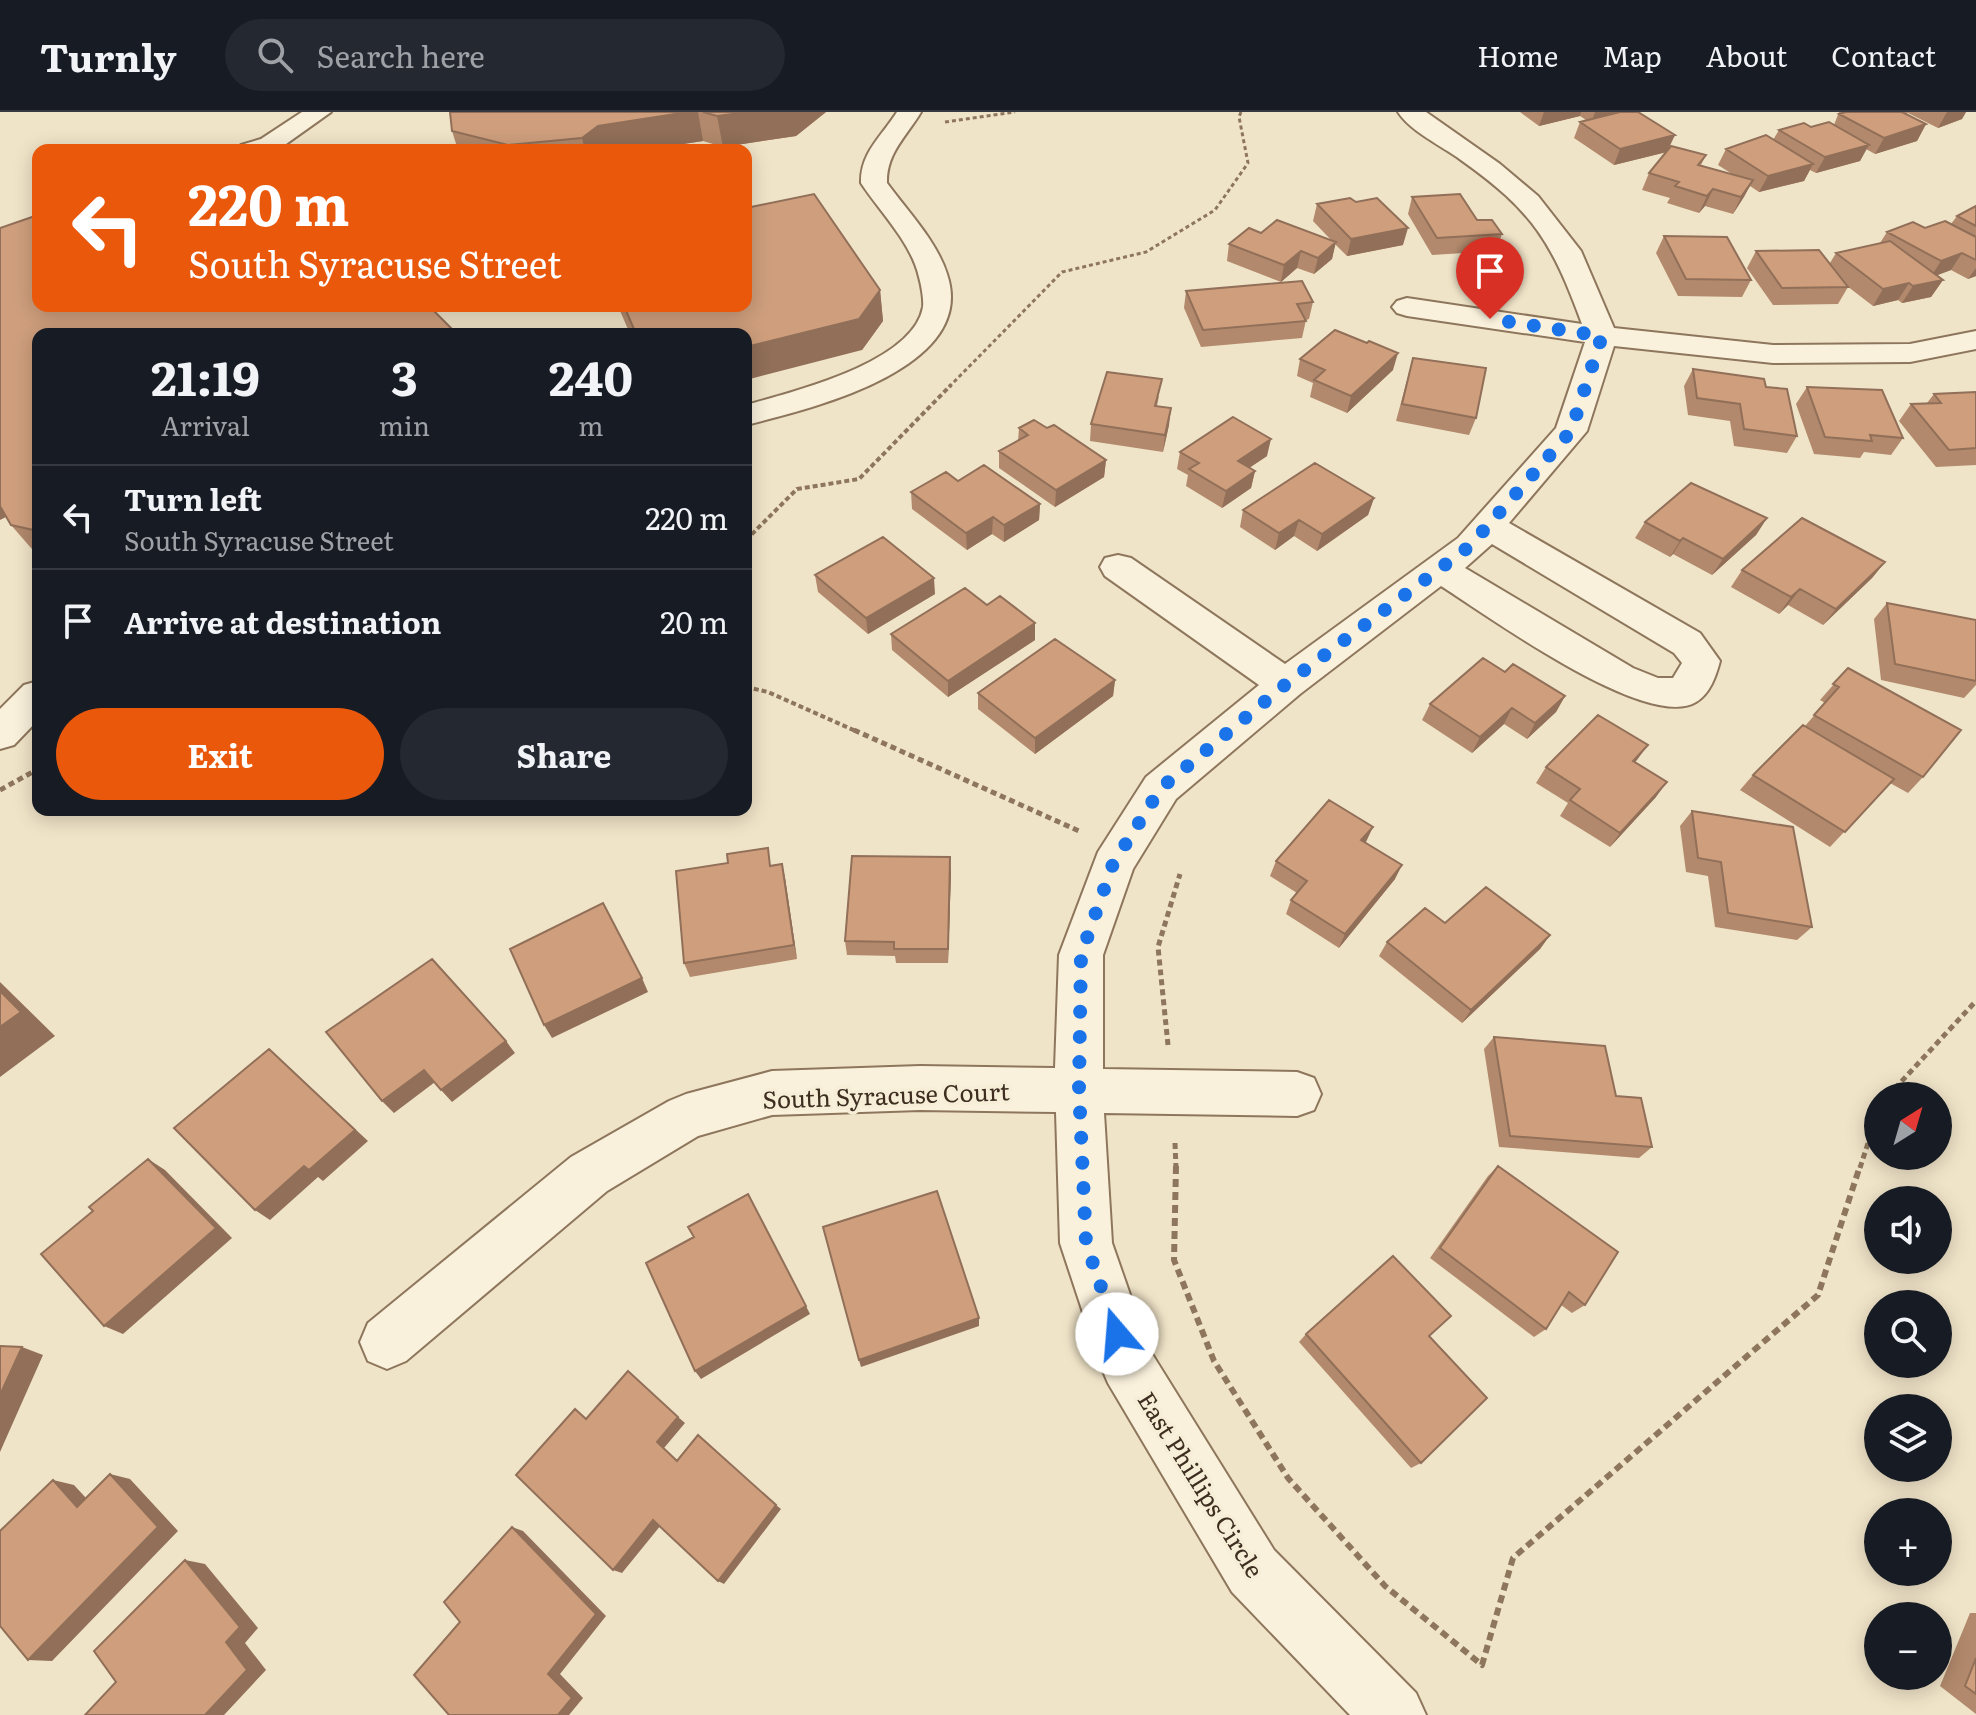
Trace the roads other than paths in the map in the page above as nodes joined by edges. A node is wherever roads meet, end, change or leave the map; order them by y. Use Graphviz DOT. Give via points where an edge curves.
graph roads {
  1 [pos="319,112"];
  2 [pos="1410,112"];
  3 [pos="903,121"];
  4 [pos="270,144"];
  5 [pos="1407,307"];
  6 [pos="1602,336"];
  7 [pos="1976,340"];
  8 [pos="752,413"];
  9 [pos="1487,526"];
  10 [pos="1118,567"];
  11 [pos="1440,569"];
  12 [pos="0,681"];
  13 [pos="1286,684"];
  14 [pos="32,691"];
  15 [pos="32,699"];
  16 [pos="0,734"];
  17 [pos="1079,1089"];
  18 [pos="1297,1094"];
  19 [pos="387,1342"];
  20 [pos="1394,1715"];
  1 -- 4 [label="street"];
  2 -- 6 [label="street" via="1535,207 1561,241"];
  3 -- 8 [label="street" via="872,171 874,183 935,278 939,296 933,318 922,337 884,368"];
  5 -- 6 [label="street"];
  6 -- 7 [label="street" via="1773,354 1910,353"];
  6 -- 9 [label="street, East Phillips Circle" via="1571,431"];
  9 -- 11 [label="street, East Phillips Circle"];
  9 -- 11 [label="street" via="1687,643 1701,661 1697,677 1683,692 1656,692 1619,678"];
  10 -- 13 [label="street"];
  11 -- 13 [label="street, East Phillips Circle"];
  12 -- 14 [label="street"];
  13 -- 17 [label="street, East Phillips Circle" via="1161,788 1113,864 1081,955"];
  15 -- 16 [label="street"];
  17 -- 18 [label="street, South Syracuse Court"];
  17 -- 19 [label="street, South Syracuse Court" via="772,1093 686,1117 589,1174"];
  17 -- 20 [label="street, East Phillips Circle" via="1086,1243 1127,1364 1253,1571"];
}
